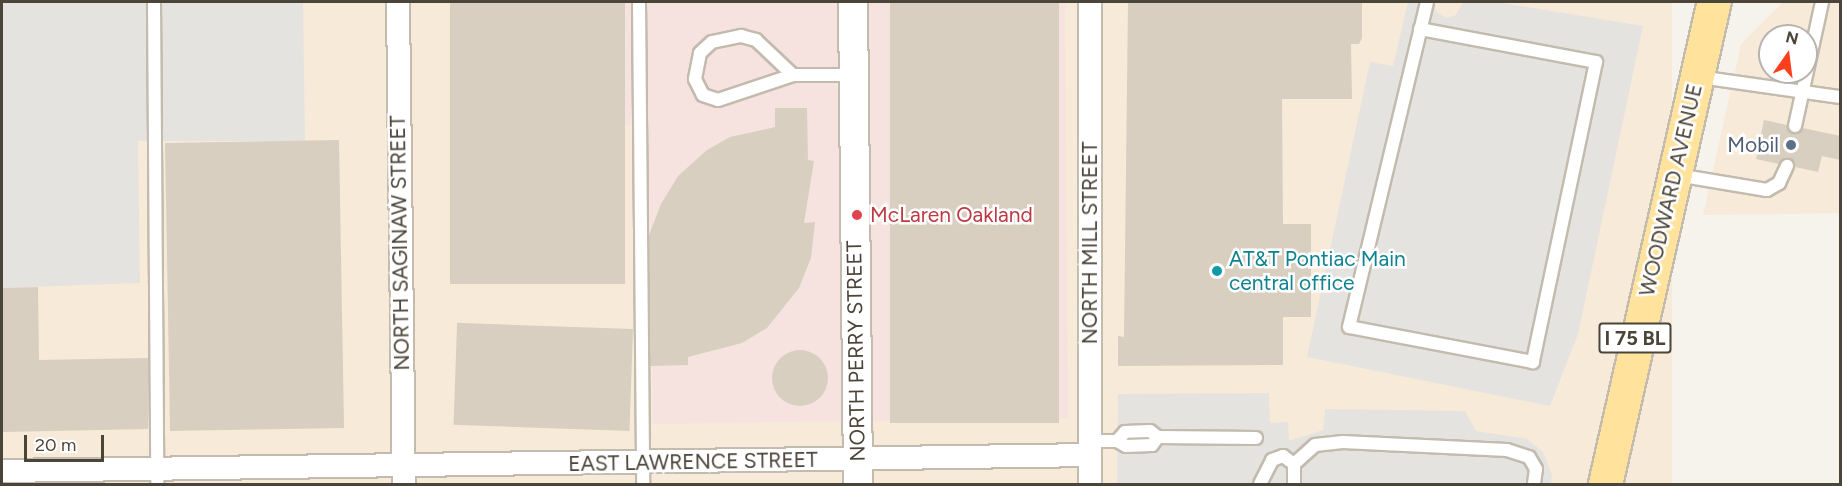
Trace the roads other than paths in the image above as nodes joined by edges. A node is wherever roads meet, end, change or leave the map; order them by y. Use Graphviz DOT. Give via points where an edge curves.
graph roads {
  1 [pos="154,2"];
  2 [pos="398,2"];
  3 [pos="639,2"];
  4 [pos="853,2"];
  5 [pos="1090,2"];
  6 [pos="1427,2"];
  7 [pos="1714,2"];
  8 [pos="1822,2"];
  9 [pos="1420,29"];
  10 [pos="793,75"];
  11 [pos="853,75"];
  12 [pos="1698,77"];
  13 [pos="1803,93"];
  14 [pos="1840,97"];
  15 [pos="1795,126"];
  16 [pos="1787,165"];
  17 [pos="1677,175"];
  18 [pos="1256,438"];
  19 [pos="1090,448"];
  20 [pos="1294,464"];
  21 [pos="2,471"];
  22 [pos="858,472"];
  23 [pos="643,473"];
  24 [pos="403,476"];
  25 [pos="157,477"];
  26 [pos="1090,484"];
  27 [pos="1260,484"];
  28 [pos="1294,484"];
  29 [pos="1534,484"];
  30 [pos="1605,484"];
  1 -- 25 [label="lane"];
  2 -- 24 [label="street, NORTH SAGINAW STREET"];
  3 -- 23 [label="lane"];
  4 -- 11 [label="street, NORTH PERRY STREET"];
  5 -- 19 [label="street, NORTH MILL STREET"];
  6 -- 9 [label="lane"];
  7 -- 12 [label="main road, WOODWARD AVENUE / I 75 BL"];
  8 -- 13 [label="lane"];
  9 -- 9 [label="lane" via="1349,327 1533,362 1596,62"];
  10 -- 10 [label="lane" via="756,40 741,36 712,42 694,66 703,95 718,100"];
  10 -- 11 [label="lane"];
  11 -- 22 [label="street, NORTH PERRY STREET"];
  12 -- 13 [label="lane"];
  12 -- 17 [label="main road, WOODWARD AVENUE / I 75 BL"];
  13 -- 14 [label="lane"];
  13 -- 15 [label="lane"];
  16 -- 17 [label="lane" via="1779,183 1767,190"];
  17 -- 30 [label="main road, WOODWARD AVENUE / I 75 BL" via="1638,326"];
  18 -- 19 [label="lane" via="1158,437 1152,445 1126,446 1117,441"];
  19 -- 22 [label="street, EAST LAWRENCE STREET"];
  19 -- 26 [label="street, NORTH MILL STREET"];
  20 -- 27 [label="lane" via="1283,456 1272,460"];
  20 -- 28 [label="lane"];
  20 -- 29 [label="lane" via="1315,445 1343,442 1507,450 1529,457 1536,469"];
  21 -- 25 [label="street, EAST LAWRENCE STREET"];
  22 -- 23 [label="street, EAST LAWRENCE STREET"];
  23 -- 24 [label="street, EAST LAWRENCE STREET"];
  24 -- 25 [label="street, EAST LAWRENCE STREET"];
}
